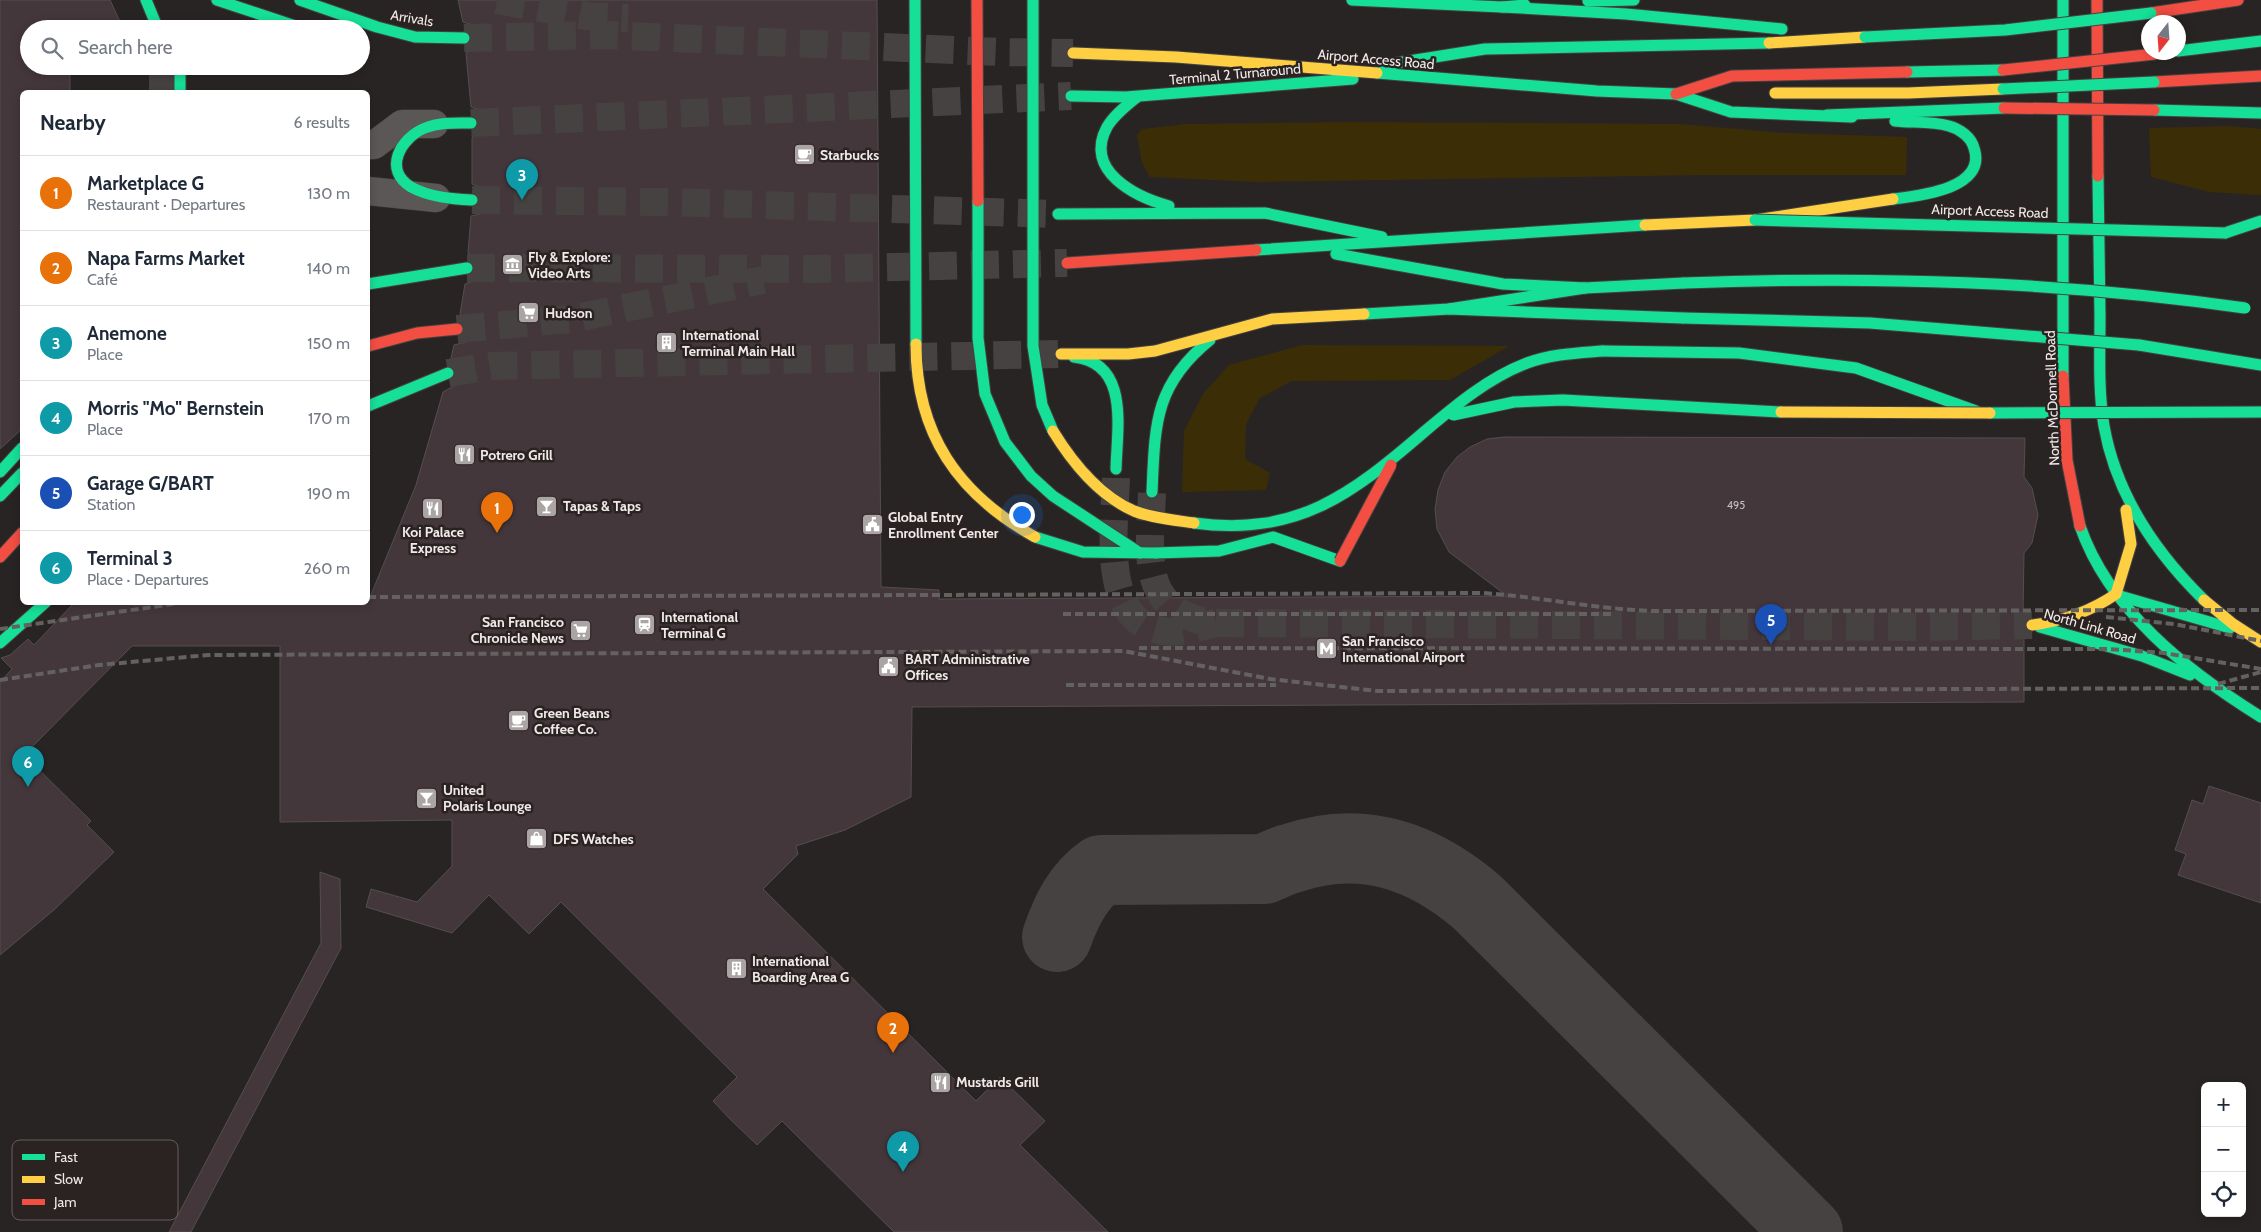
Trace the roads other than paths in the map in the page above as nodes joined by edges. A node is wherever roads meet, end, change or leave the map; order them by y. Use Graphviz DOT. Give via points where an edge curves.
graph roads {
  1 [pos="146,0"];
  2 [pos="217,0"];
  3 [pos="300,0"];
  4 [pos="915,0"];
  5 [pos="977,0"];
  6 [pos="1033,0"];
  7 [pos="1352,0"];
  8 [pos="1634,0"];
  9 [pos="2063,0"];
  10 [pos="2097,0"];
  11 [pos="2238,0"];
  12 [pos="1502,7"];
  13 [pos="155,20"];
  14 [pos="277,20"];
  15 [pos="355,20"];
  16 [pos="370,25"];
  17 [pos="370,28"];
  18 [pos="377,28"];
  19 [pos="1865,37"];
  20 [pos="464,38"];
  21 [pos="2261,41"];
  22 [pos="2186,50"];
  23 [pos="1073,53"];
  24 [pos="2141,55"];
  25 [pos="1346,72"];
  26 [pos="180,75"];
  27 [pos="1395,76"];
  28 [pos="2261,76"];
  29 [pos="180,90"];
  30 [pos="1715,93"];
  31 [pos="1763,93"];
  32 [pos="1676,94"];
  33 [pos="1071,96"];
  34 [pos="1137,96"];
  35 [pos="2261,113"];
  36 [pos="1827,115"];
  37 [pos="471,123"];
  38 [pos="434,124"];
  39 [pos="370,145"];
  40 [pos="370,191"];
  41 [pos="461,200"];
  42 [pos="1211,213"];
  43 [pos="1058,214"];
  44 [pos="1755,220"];
  45 [pos="2261,221"];
  46 [pos="2225,233"];
  47 [pos="2243,238"];
  48 [pos="1395,240"];
  49 [pos="1295,246"];
  50 [pos="1067,263"];
  51 [pos="466,268"];
  52 [pos="392,280"];
  53 [pos="370,284"];
  54 [pos="1585,288"];
  55 [pos="370,291"];
  56 [pos="1449,309"];
  57 [pos="2253,310"];
  58 [pos="1236,328"];
  59 [pos="457,329"];
  60 [pos="370,345"];
  61 [pos="2139,345"];
  62 [pos="2261,354"];
  63 [pos="2261,365"];
  64 [pos="448,374"];
  65 [pos="370,405"];
  66 [pos="1977,412"];
  67 [pos="2261,412"];
  68 [pos="1401,446"];
  69 [pos="20,450"];
  70 [pos="1116,469"];
  71 [pos="0,472"];
  72 [pos="20,475"];
  73 [pos="2118,477"];
  74 [pos="1152,492"];
  75 [pos="0,496"];
  76 [pos="20,535"];
  77 [pos="1273,537"];
  78 [pos="20,550"];
  79 [pos="1140,553"];
  80 [pos="0,557"];
  81 [pos="0,569"];
  82 [pos="2116,594"];
  83 [pos="43,605"];
  84 [pos="2246,633"];
  85 [pos="2261,642"];
  86 [pos="0,643"];
  87 [pos="2225,693"];
  88 [pos="2261,717"];
  1 -- 13 [label="main road"];
  2 -- 14 [label="main road"];
  3 -- 15 [label="main road, Arrivals"];
  4 -- 79 [label="main road, bridge" via="916,360 922,403 930,430 944,456 980,499 1027,533 1054,545 1084,552"];
  5 -- 79 [label="main road, bridge" via="978,338 985,394 1005,442 1031,476 1053,496"];
  6 -- 66 [label="main road, bridge" via="1033,346 1044,412 1056,436 1088,477 1134,511 1227,526 1273,522 1314,509 1356,488 1488,383 1526,364 1560,354 1691,352 1784,357 1856,368"];
  7 -- 12 [label="main road"];
  8 -- 12 [label="main road"];
  9 -- 82 [label="main road, North McDonnell Road" via="2064,382 2068,454 2085,538"];
  10 -- 73 [label="main road" via="2100,384 2105,433"];
  11 -- 19 [label="main road, bridge" via="2005,30"];
  12 -- 19 [label="main road" via="1626,14"];
  16 -- 18 [label="main road, Arrivals"];
  17 -- 18 [label="main road"];
  18 -- 20 [label="main road, Arrivals" via="414,37"];
  19 -- 25 [label="main road" via="1737,45 1485,49"];
  21 -- 22 [label="main road"];
  23 -- 25 [label="main road, Airport Access Road" via="1176,57"];
  24 -- 32 [label="main road, bridge" via="2003,70 1732,76"];
  25 -- 27 [label="main road, Airport Access Road"];
  26 -- 29 [label="main road"];
  27 -- 32 [label="main road, Airport Access Road" via="1597,92"];
  27 -- 34 [label="main road, Terminal 2 Turnaround"];
  28 -- 31 [label="main road, bridge" via="1908,93"];
  30 -- 32 [label="main road"];
  32 -- 36 [label="main road" via="1731,112"];
  33 -- 34 [label="main road, Terminal 2 Turnaround"];
  34 -- 42 [label="main road" via="1106,130 1102,146 1108,172 1134,194 1164,205"];
  35 -- 36 [label="main road, bridge" via="2004,108"];
  36 -- 44 [label="main road" via="1949,126 1967,134 1976,156 1974,166 1968,175 1941,192"];
  37 -- 38 [label="main road"];
  38 -- 39 [label="street" via="402,124"];
  38 -- 41 [label="main road" via="409,135 397,149 396,168 406,183"];
  40 -- 41 [label="street"];
  42 -- 43 [label="main road"];
  42 -- 48 [label="main road" via="1265,213"];
  44 -- 46 [label="main road, Airport Access Road, bridge"];
  44 -- 48 [label="main road"];
  45 -- 46 [label="main road"];
  46 -- 47 [label="main road"];
  48 -- 49 [label="main road"];
  49 -- 50 [label="main road"];
  49 -- 54 [label="main road" via="1503,284"];
  51 -- 52 [label="main road"];
  52 -- 53 [label="main road"];
  52 -- 55 [label="main road"];
  54 -- 56 [label="main road"];
  54 -- 57 [label="main road, bridge" via="1844,277 2019,282 2132,292"];
  56 -- 58 [label="main road" via="1272,319"];
  56 -- 61 [label="main road, bridge" via="1870,323"];
  58 -- 70 [label="main road" via="1156,351 1061,354 1099,364 1112,380 1116,399"];
  58 -- 74 [label="main road" via="1209,340 1190,354 1175,372 1164,395 1157,424"];
  59 -- 60 [label="main road" via="417,333"];
  61 -- 62 [label="main road"];
  61 -- 63 [label="main road"];
  64 -- 65 [label="main road"];
  66 -- 67 [label="main road, bridge"];
  66 -- 68 [label="main road, bridge" via="1793,413 1563,400 1514,402 1457,413"];
  68 -- 77 [label="main road, bridge" via="1321,514"];
  68 -- 77 [label="main road, bridge" via="1340,561"];
  69 -- 71 [label="main road"];
  72 -- 75 [label="main road"];
  73 -- 82 [label="main road" via="2132,544"];
  73 -- 84 [label="main road" via="2136,517 2166,561 2204,600"];
  76 -- 80 [label="main road"];
  77 -- 79 [label="main road, bridge" via="1219,551"];
  78 -- 81 [label="main road"];
  82 -- 84 [label="main road"];
  82 -- 87 [label="main road, North McDonnell Road" via="2152,632"];
  82 -- 87 [label="main road, North Link Road" via="2086,614 2032,625 2171,666"];
  83 -- 86 [label="main road"];
  84 -- 85 [label="main road"];
  87 -- 88 [label="main road, North McDonnell Road"];
}
